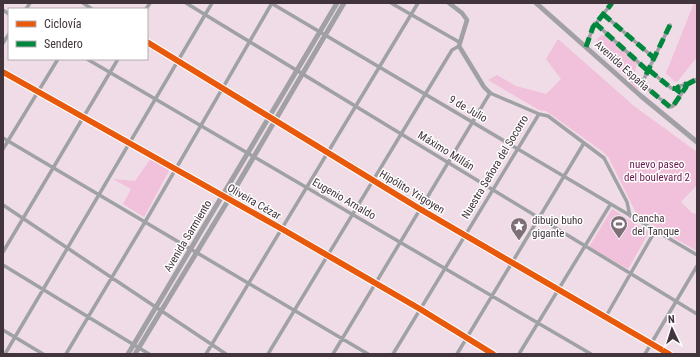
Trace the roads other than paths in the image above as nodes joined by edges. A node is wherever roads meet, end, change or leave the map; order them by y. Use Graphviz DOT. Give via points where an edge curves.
graph roads {
  1 [pos="83,3"];
  2 [pos="92,3"];
  3 [pos="186,3"];
  4 [pos="212,3"];
  5 [pos="272,3"];
  6 [pos="337,3"];
  7 [pos="344,3"];
  8 [pos="391,3"];
  9 [pos="418,3"];
  10 [pos="449,3"];
  11 [pos="536,3"];
  12 [pos="612,3"];
  13 [pos="90,8"];
  14 [pos="603,14"];
  15 [pos="205,15"];
  16 [pos="411,15"];
  17 [pos="595,23"];
  18 [pos="670,25"];
  19 [pos="320,31"];
  20 [pos="325,34"];
  21 [pos="249,42"];
  22 [pos="148,43"];
  23 [pos="459,44"];
  24 [pos="586,47"];
  25 [pos="654,58"];
  26 [pos="57,60"];
  27 [pos="89,60"];
  28 [pos="117,60"];
  29 [pos="178,61"];
  30 [pos="379,67"];
  31 [pos="648,70"];
  32 [pos="296,71"];
  33 [pos="3,72"];
  34 [pos="110,72"];
  35 [pos="301,74"];
  36 [pos="697,79"];
  37 [pos="686,85"];
  38 [pos="223,88"];
  39 [pos="677,89"];
  40 [pos="38,92"];
  41 [pos="490,93"];
  42 [pos="681,93"];
  43 [pos="426,95"];
  44 [pos="156,99"];
  45 [pos="356,106"];
  46 [pos="539,114"];
  47 [pos="270,116"];
  48 [pos="83,117"];
  49 [pos="275,120"];
  50 [pos="473,122"];
  51 [pos="201,126"];
  52 [pos="400,134"];
  53 [pos="3,138"];
  54 [pos="8,141"];
  55 [pos="697,142"];
  56 [pos="584,143"];
  57 [pos="130,144"];
  58 [pos="3,149"];
  59 [pos="517,149"];
  60 [pos="328,153"];
  61 [pos="251,155"];
  62 [pos="447,163"];
  63 [pos="53,168"];
  64 [pos="176,170"];
  65 [pos="564,178"];
  66 [pos="374,180"];
  67 [pos="306,187"];
  68 [pos="492,190"];
  69 [pos="99,196"];
  70 [pos="223,196"];
  71 [pos="229,199"];
  72 [pos="3,205"];
  73 [pos="610,205"];
  74 [pos="420,208"];
  75 [pos="353,214"];
  76 [pos="630,216"];
  77 [pos="23,219"];
  78 [pos="539,220"];
  79 [pos="145,222"];
  80 [pos="282,229"];
  81 [pos="655,231"];
  82 [pos="465,235"];
  83 [pos="400,242"];
  84 [pos="585,246"];
  85 [pos="68,248"];
  86 [pos="192,250"];
  87 [pos="3,252"];
  88 [pos="197,253"];
  89 [pos="697,255"];
  90 [pos="327,256"];
  91 [pos="513,263"];
  92 [pos="3,265"];
  93 [pos="697,266"];
  94 [pos="445,268"];
  95 [pos="630,274"];
  96 [pos="112,278"];
  97 [pos="375,284"];
  98 [pos="249,285"];
  99 [pos="43,290"];
  100 [pos="558,290"];
  101 [pos="492,298"];
  102 [pos="676,302"];
  103 [pos="159,309"];
  104 [pos="420,309"];
  105 [pos="294,311"];
  106 [pos="697,314"];
  107 [pos="89,317"];
  108 [pos="605,318"];
  109 [pos="537,323"];
  110 [pos="3,330"];
  111 [pos="15,337"];
  112 [pos="466,338"];
  113 [pos="342,339"];
  114 [pos="651,344"];
  115 [pos="134,345"];
  116 [pos="212,345"];
  117 [pos="139,348"];
  118 [pos="5,354"];
  119 [pos="43,354"];
  120 [pos="66,354"];
  121 [pos="128,354"];
  122 [pos="136,354"];
  123 [pos="149,354"];
  124 [pos="206,354"];
  125 [pos="226,354"];
  126 [pos="268,354"];
  127 [pos="333,354"];
  128 [pos="368,354"];
  129 [pos="393,354"];
  130 [pos="456,354"];
  131 [pos="493,354"];
  132 [pos="519,354"];
  133 [pos="591,354"];
  134 [pos="645,354"];
  135 [pos="669,354"];
  1 -- 13 [label="street"];
  2 -- 13 [label="street"];
  3 -- 15 [label="street, Máximo Millán"];
  4 -- 15 [label="street"];
  5 -- 19 [label="street, 9 de Julio"];
  5 -- 21 [label="street"];
  6 -- 19 [label="main road, Avenida Sarmiento"];
  7 -- 20 [label="main road, Avenida Sarmiento"];
  8 -- 16 [label="street"];
  9 -- 16 [label="street"];
  10 -- 23 [label="street" via="467,20"];
  11 -- 24 [label="main road, Avenida España"];
  12 -- 14 [label="street"];
  14 -- 17 [label="street"];
  14 -- 25 [label="street"];
  15 -- 21 [label="street, Máximo Millán"];
  15 -- 29 [label="street"];
  16 -- 23 [label="street"];
  16 -- 30 [label="street"];
  17 -- 24 [label="street"];
  17 -- 31 [label="street"];
  18 -- 25 [label="street"];
  19 -- 20 [label="street, 9 de Julio"];
  19 -- 32 [label="main road, Avenida Sarmiento"];
  20 -- 30 [label="street, 9 de Julio"];
  20 -- 35 [label="main road, Avenida Sarmiento"];
  21 -- 32 [label="street, Máximo Millán"];
  21 -- 38 [label="street"];
  22 -- 29 [label="street, Hipólito Yrigoyen"];
  23 -- 41 [label="street"];
  23 -- 43 [label="street" via="452,50"];
  24 -- 55 [label="main road, Avenida España"];
  25 -- 31 [label="street"];
  26 -- 40 [label="street"];
  27 -- 34 [label="street, Eugenio Arnaldo"];
  28 -- 34 [label="street"];
  29 -- 38 [label="street, Hipólito Yrigoyen"];
  29 -- 44 [label="street"];
  30 -- 43 [label="street, 9 de Julio"];
  30 -- 45 [label="street"];
  31 -- 39 [label="street" via="671,88"];
  31 -- 42 [label="street" via="643,78 644,84 668,106 673,106"];
  32 -- 35 [label="street, Máximo Millán"];
  32 -- 47 [label="main road, Avenida Sarmiento"];
  33 -- 40 [label="street, Oliveira Cézar"];
  34 -- 44 [label="street, Eugenio Arnaldo"];
  34 -- 48 [label="street"];
  35 -- 45 [label="street, Máximo Millán"];
  35 -- 49 [label="main road, Avenida Sarmiento"];
  36 -- 37 [label="street"];
  37 -- 39 [label="street" via="682,84"];
  37 -- 42 [label="street"];
  38 -- 47 [label="street, Hipólito Yrigoyen"];
  38 -- 51 [label="street"];
  39 -- 42 [label="street"];
  40 -- 48 [label="street, Oliveira Cézar"];
  40 -- 54 [label="street"];
  41 -- 46 [label="street"];
  41 -- 50 [label="street"];
  43 -- 50 [label="street, 9 de Julio"];
  43 -- 52 [label="street"];
  44 -- 51 [label="street, Eugenio Arnaldo"];
  44 -- 57 [label="street"];
  45 -- 52 [label="street, Máximo Millán"];
  45 -- 60 [label="street"];
  46 -- 56 [label="street" via="548,116"];
  46 -- 59 [label="street, Nuestra Señora del Socorro"];
  47 -- 49 [label="street, Hipólito Yrigoyen"];
  47 -- 61 [label="main road, Avenida Sarmiento"];
  48 -- 57 [label="street, Oliveira Cézar"];
  48 -- 63 [label="street"];
  49 -- 60 [label="street, Hipólito Yrigoyen"];
  49 -- 61 [label="main road, Avenida Sarmiento"];
  50 -- 59 [label="street, 9 de Julio"];
  50 -- 62 [label="street"];
  51 -- 61 [label="street, Eugenio Arnaldo"];
  51 -- 64 [label="street"];
  52 -- 62 [label="street, Máximo Millán"];
  52 -- 66 [label="street"];
  53 -- 54 [label="street"];
  54 -- 58 [label="street"];
  54 -- 63 [label="street"];
  56 -- 65 [label="street"];
  56 -- 76 [label="street" via="607,162 627,202"];
  57 -- 64 [label="street, Oliveira Cézar"];
  57 -- 69 [label="street"];
  59 -- 65 [label="street, 9 de Julio"];
  59 -- 68 [label="street, Nuestra Señora del Socorro"];
  60 -- 66 [label="street, Hipólito Yrigoyen"];
  60 -- 67 [label="street"];
  61 -- 67 [label="street, Eugenio Arnaldo"];
  61 -- 70 [label="main road, Avenida Sarmiento"];
  61 -- 71 [label="main road, Avenida Sarmiento"];
  62 -- 68 [label="street, Máximo Millán"];
  62 -- 74 [label="street"];
  63 -- 69 [label="street"];
  63 -- 77 [label="street"];
  64 -- 70 [label="street, Oliveira Cézar"];
  64 -- 79 [label="street"];
  65 -- 73 [label="street, 9 de Julio"];
  65 -- 78 [label="street"];
  66 -- 74 [label="street, Hipólito Yrigoyen"];
  66 -- 75 [label="street"];
  67 -- 75 [label="street, Eugenio Arnaldo"];
  67 -- 80 [label="street"];
  68 -- 78 [label="street, Máximo Millán"];
  68 -- 82 [label="street, Nuestra Señora del Socorro"];
  69 -- 79 [label="street"];
  69 -- 85 [label="street"];
  70 -- 71 [label="street, Oliveira Cézar"];
  70 -- 86 [label="main road, Avenida Sarmiento"];
  71 -- 80 [label="street, Oliveira Cézar"];
  71 -- 88 [label="main road, Avenida Sarmiento"];
  72 -- 77 [label="street"];
  73 -- 76 [label="street, 9 de Julio"];
  73 -- 84 [label="street"];
  74 -- 82 [label="street, Hipólito Yrigoyen"];
  74 -- 83 [label="street"];
  75 -- 83 [label="street, Eugenio Arnaldo"];
  75 -- 90 [label="street"];
  76 -- 81 [label="street, 9 de Julio"];
  77 -- 85 [label="street"];
  77 -- 87 [label="street"];
  78 -- 84 [label="street, Máximo Millán"];
  78 -- 91 [label="street"];
  79 -- 86 [label="street"];
  79 -- 96 [label="street"];
  80 -- 90 [label="street, Oliveira Cézar"];
  80 -- 98 [label="street"];
  81 -- 89 [label="street, 9 de Julio"];
  81 -- 95 [label="street"];
  82 -- 91 [label="street, Hipólito Yrigoyen"];
  82 -- 94 [label="street, Nuestra Señora del Socorro"];
  83 -- 94 [label="street, Eugenio Arnaldo"];
  83 -- 97 [label="street"];
  84 -- 95 [label="street, Máximo Millán"];
  84 -- 100 [label="street"];
  85 -- 96 [label="street"];
  85 -- 99 [label="street"];
  86 -- 88 [label="street"];
  86 -- 103 [label="main road, Avenida Sarmiento"];
  88 -- 98 [label="street"];
  88 -- 103 [label="main road, Avenida Sarmiento"];
  90 -- 97 [label="street, Oliveira Cézar"];
  90 -- 105 [label="street"];
  91 -- 100 [label="street, Hipólito Yrigoyen"];
  91 -- 101 [label="street"];
  92 -- 99 [label="street"];
  93 -- 102 [label="street"];
  94 -- 101 [label="street, Eugenio Arnaldo"];
  94 -- 104 [label="street, Nuestra Señora del Socorro"];
  95 -- 102 [label="street, Máximo Millán"];
  95 -- 108 [label="street"];
  96 -- 103 [label="street"];
  96 -- 107 [label="street"];
  97 -- 104 [label="street, Oliveira Cézar"];
  97 -- 113 [label="street"];
  98 -- 105 [label="street"];
  98 -- 116 [label="street"];
  99 -- 107 [label="street"];
  99 -- 111 [label="street"];
  100 -- 108 [label="street, Hipólito Yrigoyen"];
  100 -- 109 [label="street"];
  101 -- 109 [label="street, Eugenio Arnaldo"];
  101 -- 112 [label="street"];
  102 -- 106 [label="street, Máximo Millán"];
  102 -- 114 [label="street"];
  103 -- 115 [label="main road, Avenida Sarmiento"];
  103 -- 116 [label="street"];
  103 -- 117 [label="main road, Avenida Sarmiento"];
  104 -- 112 [label="street, Oliveira Cézar"];
  104 -- 129 [label="street, Nuestra Señora del Socorro"];
  105 -- 113 [label="street"];
  105 -- 126 [label="street"];
  107 -- 115 [label="street"];
  107 -- 120 [label="street"];
  108 -- 114 [label="street, Hipólito Yrigoyen"];
  109 -- 132 [label="street"];
  109 -- 133 [label="street, Eugenio Arnaldo"];
  110 -- 111 [label="street"];
  111 -- 118 [label="street"];
  111 -- 119 [label="street"];
  112 -- 130 [label="street"];
  112 -- 131 [label="street, Oliveira Cézar"];
  113 -- 127 [label="street"];
  113 -- 128 [label="street"];
  114 -- 134 [label="street"];
  114 -- 135 [label="street, Hipólito Yrigoyen"];
  115 -- 117 [label="street"];
  115 -- 121 [label="main road, Avenida Sarmiento"];
  116 -- 124 [label="street"];
  116 -- 125 [label="street"];
  117 -- 122 [label="main road, Avenida Sarmiento"];
  117 -- 123 [label="street"];
}
